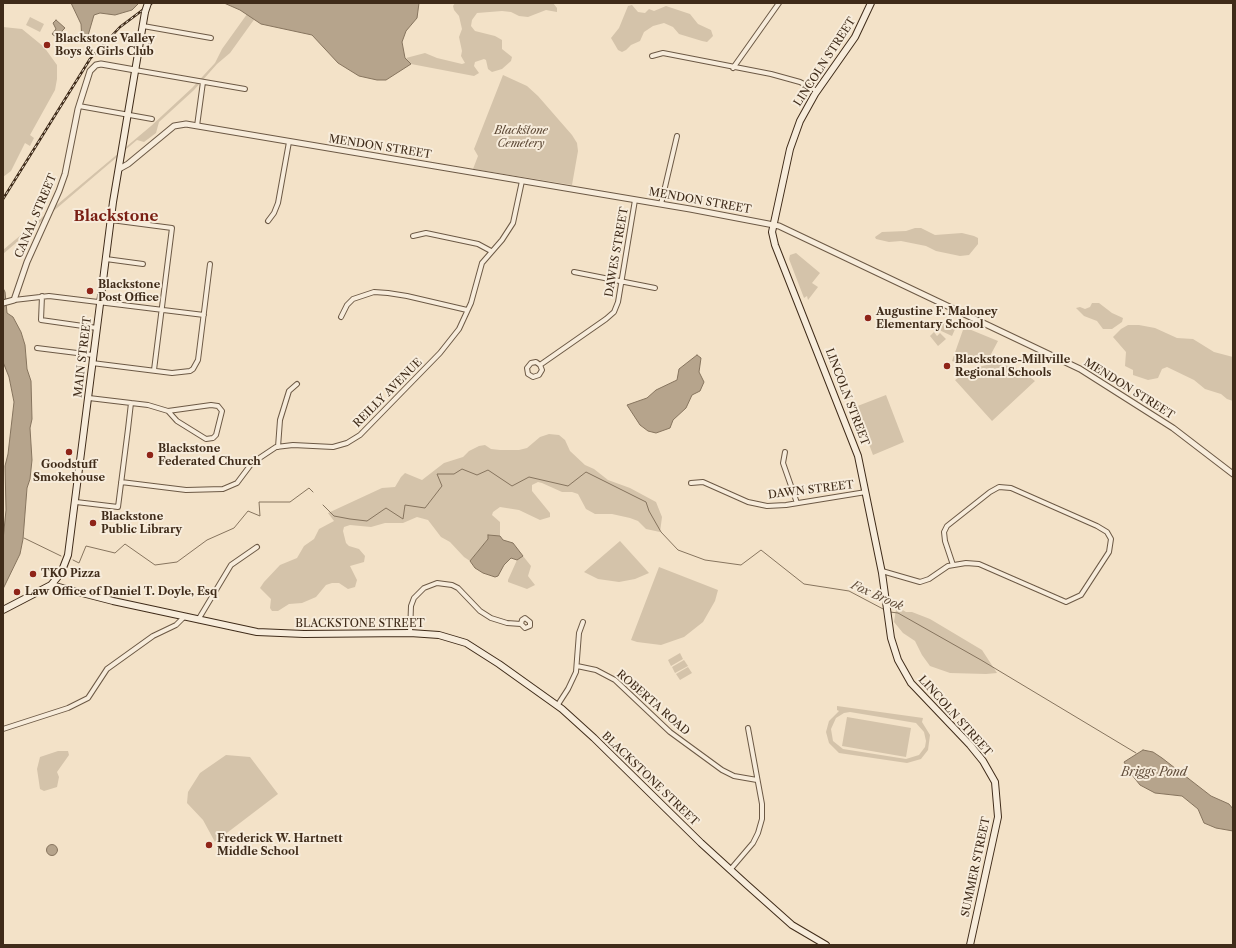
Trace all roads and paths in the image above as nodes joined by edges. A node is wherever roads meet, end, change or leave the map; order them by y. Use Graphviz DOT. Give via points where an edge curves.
graph roads {
  1 [pos="148,3"];
  2 [pos="779,3"];
  3 [pos="872,4"];
  4 [pos="143,26"];
  5 [pos="211,38"];
  6 [pos="652,56"];
  7 [pos="733,68"];
  8 [pos="135,70"];
  9 [pos="203,82"];
  10 [pos="245,88"];
  11 [pos="817,91"];
  12 [pos="79,106"];
  13 [pos="128,114"];
  14 [pos="152,119"];
  15 [pos="197,126"];
  16 [pos="677,136"];
  17 [pos="289,142"];
  18 [pos="119,169"];
  19 [pos="522,181"];
  20 [pos="635,200"];
  21 [pos="661,204"];
  22 [pos="111,220"];
  23 [pos="268,222"];
  24 [pos="772,224"];
  25 [pos="413,236"];
  26 [pos="491,251"];
  27 [pos="106,260"];
  28 [pos="143,264"];
  29 [pos="210,264"];
  30 [pos="574,272"];
  31 [pos="621,281"];
  32 [pos="655,288"];
  33 [pos="42,296"];
  34 [pos="12,301"];
  35 [pos="3,302"];
  36 [pos="100,302"];
  37 [pos="161,310"];
  38 [pos="468,310"];
  39 [pos="204,315"];
  40 [pos="341,317"];
  41 [pos="97,328"];
  42 [pos="36,348"];
  43 [pos="94,355"];
  44 [pos="92,363"];
  45 [pos="540,365"];
  46 [pos="154,370"];
  47 [pos="297,384"];
  48 [pos="89,398"];
  49 [pos="130,403"];
  50 [pos="168,412"];
  51 [pos="278,447"];
  52 [pos="785,452"];
  53 [pos="1233,474"];
  54 [pos="121,482"];
  55 [pos="691,482"];
  56 [pos="866,492"];
  57 [pos="76,502"];
  58 [pos="797,503"];
  59 [pos="256,547"];
  60 [pos="953,565"];
  61 [pos="882,571"];
  62 [pos="51,586"];
  63 [pos="3,610"];
  64 [pos="184,617"];
  65 [pos="198,620"];
  66 [pos="583,622"];
  67 [pos="521,624"];
  68 [pos="410,633"];
  69 [pos="577,666"];
  70 [pos="557,706"];
  71 [pos="748,728"];
  72 [pos="3,729"];
  73 [pos="757,780"];
  74 [pos="996,792"];
  75 [pos="730,870"];
  76 [pos="826,945"];
  77 [pos="970,945"];
  1 -- 4 [label="main road, MAIN STREET, bridge"];
  2 -- 7 [label="street"];
  3 -- 11 [label="main road, LINCOLN STREET" via="855,37"];
  4 -- 5 [label="street"];
  4 -- 8 [label="main road, MAIN STREET"];
  6 -- 7 [label="street" via="663,54"];
  7 -- 11 [label="street" via="771,74 800,82"];
  8 -- 9 [label="street"];
  8 -- 12 [label="street, CANAL STREET" via="101,64 93,68"];
  8 -- 13 [label="main road, MAIN STREET"];
  9 -- 10 [label="street"];
  9 -- 15 [label="street"];
  11 -- 24 [label="main road, LINCOLN STREET" via="800,121 792,143"];
  12 -- 13 [label="street"];
  12 -- 34 [label="street, CANAL STREET" via="63,180"];
  13 -- 14 [label="street"];
  13 -- 18 [label="main road, MAIN STREET"];
  15 -- 17 [label="street, MENDON STREET"];
  15 -- 18 [label="street, MENDON STREET" via="174,126"];
  16 -- 21 [label="street"];
  17 -- 19 [label="street, MENDON STREET"];
  17 -- 23 [label="street" via="278,203"];
  18 -- 22 [label="main road, MAIN STREET"];
  19 -- 20 [label="street, MENDON STREET"];
  19 -- 26 [label="street, REILLY AVENUE" via="513,223"];
  20 -- 21 [label="street, MENDON STREET"];
  20 -- 31 [label="street, DAWES STREET"];
  21 -- 24 [label="street, MENDON STREET"];
  22 -- 27 [label="main road, MAIN STREET"];
  22 -- 37 [label="street" via="172,228"];
  24 -- 53 [label="street, MENDON STREET" via="1080,369 1172,428"];
  24 -- 56 [label="main road, LINCOLN STREET" via="775,245 854,442"];
  25 -- 26 [label="street" via="426,233 478,244"];
  26 -- 38 [label="street, REILLY AVENUE" via="480,269"];
  27 -- 28 [label="street"];
  27 -- 36 [label="main road, MAIN STREET"];
  29 -- 39 [label="street"];
  30 -- 31 [label="street"];
  31 -- 32 [label="street"];
  31 -- 45 [label="street, DAWES STREET" via="612,314"];
  33 -- 34 [label="street"];
  33 -- 36 [label="street"];
  33 -- 41 [label="street" via="41,320"];
  34 -- 35 [label="street"];
  36 -- 37 [label="street"];
  36 -- 41 [label="main road, MAIN STREET"];
  37 -- 39 [label="street"];
  37 -- 46 [label="street"];
  38 -- 40 [label="street" via="374,292 353,299"];
  38 -- 51 [label="street, REILLY AVENUE" via="459,328 440,353 353,440 323,448 293,445"];
  39 -- 46 [label="street" via="198,360 193,369 179,372"];
  41 -- 43 [label="main road, MAIN STREET"];
  42 -- 43 [label="street"];
  43 -- 44 [label="main road, MAIN STREET"];
  44 -- 46 [label="street"];
  44 -- 48 [label="main road, MAIN STREET"];
  47 -- 51 [label="street" via="289,391 280,420"];
  48 -- 49 [label="street"];
  48 -- 57 [label="main road, MAIN STREET"];
  49 -- 50 [label="street" via="154,406"];
  49 -- 54 [label="street"];
  50 -- 50 [label="street" via="177,421 206,439 216,435 222,415 221,408 211,405"];
  51 -- 54 [label="street, REILLY AVENUE" via="257,458 237,483 223,489 186,490"];
  52 -- 58 [label="street" via="784,466"];
  54 -- 57 [label="street" via="118,507"];
  55 -- 58 [label="street, DAWN STREET" via="703,482 742,500 760,505 780,506"];
  56 -- 58 [label="street, DAWN STREET"];
  56 -- 61 [label="main road, LINCOLN STREET"];
  57 -- 62 [label="main road, MAIN STREET" via="66,561 62,573"];
  59 -- 65 [label="street" via="231,565"];
  60 -- 60 [label="street" via="979,564 1066,602 1081,595 1109,552 1112,543 1109,534 1103,529 1005,487 990,492 947,526 944,532 945,541"];
  60 -- 61 [label="street" via="920,582"];
  61 -- 74 [label="main road, LINCOLN STREET" via="893,645 906,677 979,755 994,780"];
  62 -- 63 [label="main road, MAIN STREET"];
  62 -- 64 [label="main road, BLACKSTONE STREET"];
  64 -- 65 [label="main road, BLACKSTONE STREET"];
  64 -- 72 [label="street" via="176,625 154,636 107,669 88,698 68,708"];
  65 -- 68 [label="main road, BLACKSTONE STREET" via="266,633"];
  66 -- 69 [label="street" via="579,633"];
  67 -- 68 [label="street" via="501,622 485,615 460,590 452,585 437,583 424,588 412,602"];
  68 -- 70 [label="main road, BLACKSTONE STREET" via="439,635 466,643"];
  69 -- 70 [label="street" via="571,683"];
  69 -- 73 [label="street, ROBERTA ROAD" via="596,670 615,680 670,732 722,770 738,777"];
  70 -- 75 [label="main road, BLACKSTONE STREET" via="594,738"];
  71 -- 73 [label="street"];
  73 -- 75 [label="street" via="762,824 753,843"];
  74 -- 77 [label="main road, SUMMER STREET" via="997,820"];
  75 -- 76 [label="main road, BLACKSTONE STREET" via="792,925"];
}
